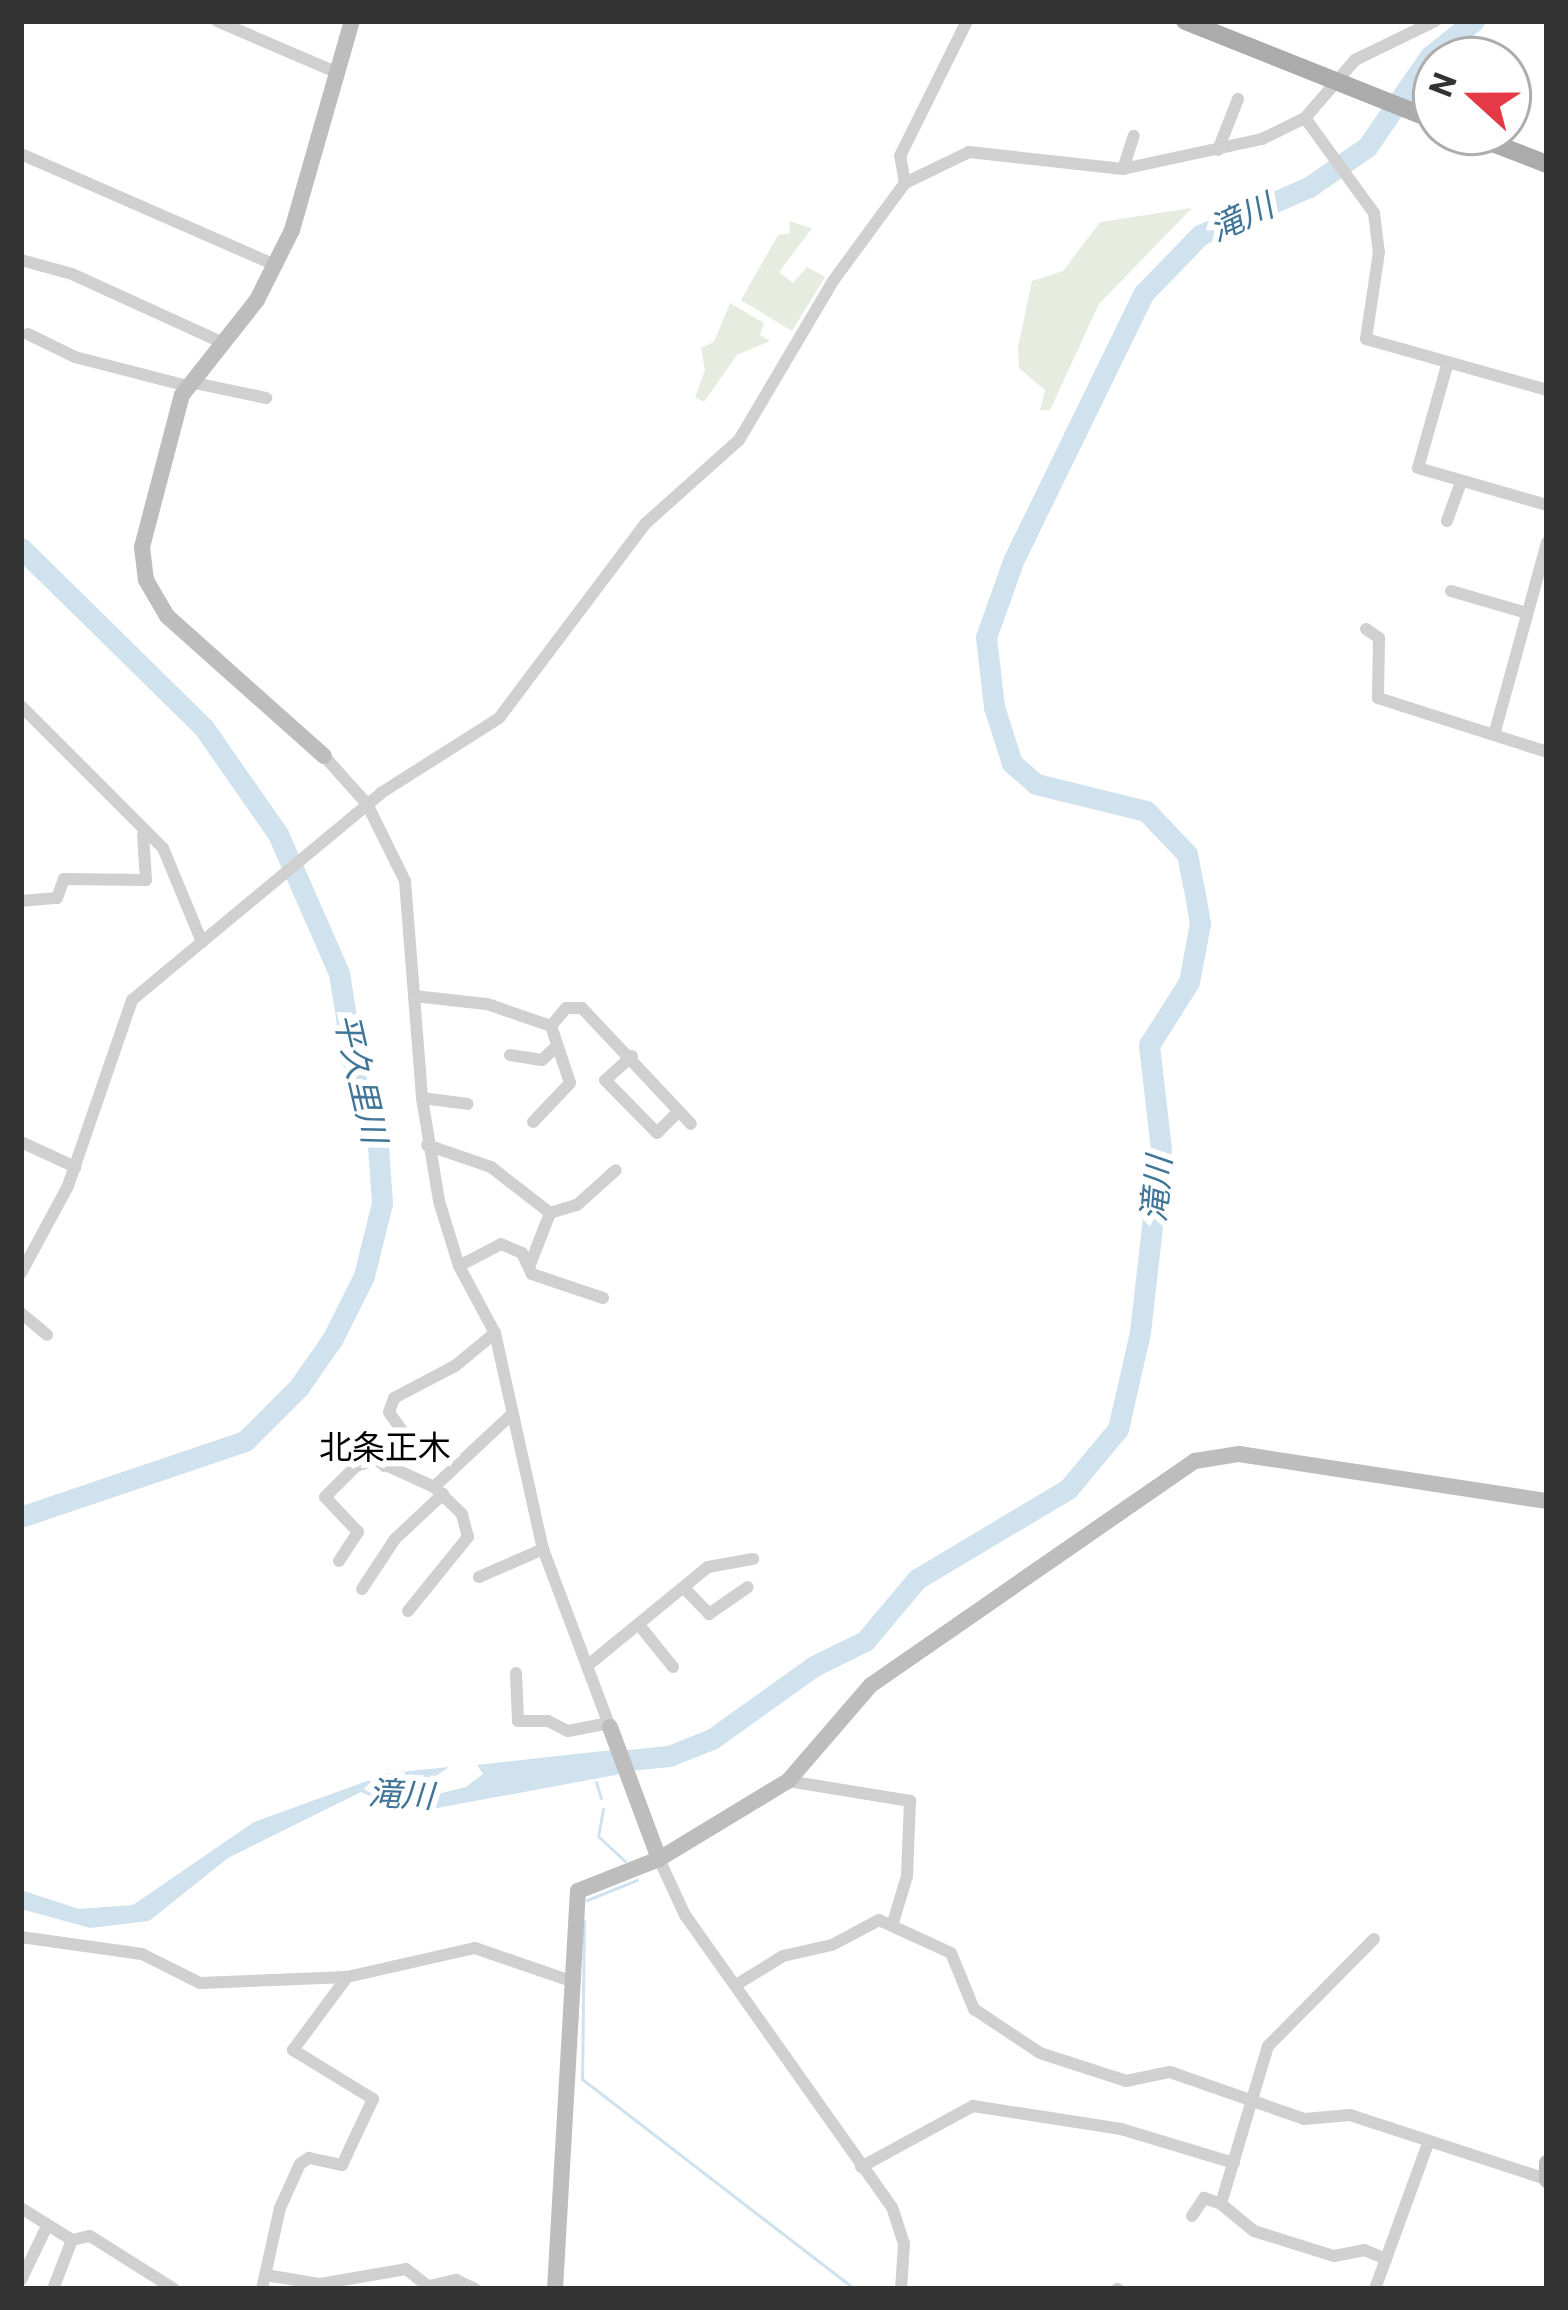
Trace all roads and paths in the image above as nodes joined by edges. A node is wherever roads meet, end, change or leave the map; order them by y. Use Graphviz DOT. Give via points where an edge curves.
graph roads {
  1 [pos="217,21"];
  2 [pos="352,21"];
  3 [pos="967,21"];
  4 [pos="1185,21"];
  5 [pos="1435,21"];
  6 [pos="334,70"];
  7 [pos="1333,81"];
  8 [pos="1238,99"];
  9 [pos="1412,112"];
  10 [pos="1305,118"];
  11 [pos="1134,136"];
  12 [pos="1218,150"];
  13 [pos="21,154"];
  14 [pos="1123,169"];
  15 [pos="905,183"];
  16 [pos="21,260"];
  17 [pos="277,266"];
  18 [pos="28,334"];
  19 [pos="219,341"];
  20 [pos="1448,362"];
  21 [pos="188,384"];
  22 [pos="1547,390"];
  23 [pos="266,398"];
  24 [pos="1461,482"];
  25 [pos="1547,505"];
  26 [pos="1448,521"];
  27 [pos="1547,542"];
  28 [pos="1451,591"];
  29 [pos="1527,614"];
  30 [pos="1366,629"];
  31 [pos="21,706"];
  32 [pos="1494,735"];
  33 [pos="1547,752"];
  34 [pos="324,756"];
  35 [pos="367,804"];
  36 [pos="143,836"];
  37 [pos="21,902"];
  38 [pos="202,942"];
  39 [pos="414,996"];
  40 [pos="551,1026"];
  41 [pos="556,1048"];
  42 [pos="510,1055"];
  43 [pos="632,1056"];
  44 [pos="422,1097"];
  45 [pos="468,1104"];
  46 [pos="679,1111"];
  47 [pos="533,1122"];
  48 [pos="691,1124"];
  49 [pos="21,1142"];
  50 [pos="428,1145"];
  51 [pos="75,1167"];
  52 [pos="616,1170"];
  53 [pos="550,1214"];
  54 [pos="458,1266"];
  55 [pos="529,1268"];
  56 [pos="21,1273"];
  57 [pos="603,1298"];
  58 [pos="21,1313"];
  59 [pos="495,1333"];
  60 [pos="47,1334"];
  61 [pos="511,1414"];
  62 [pos="384,1466"];
  63 [pos="438,1490"];
  64 [pos="1547,1501"];
  65 [pos="543,1549"];
  66 [pos="753,1559"];
  67 [pos="339,1561"];
  68 [pos="479,1577"];
  69 [pos="748,1587"];
  70 [pos="686,1588"];
  71 [pos="362,1589"];
  72 [pos="408,1611"];
  73 [pos="639,1625"];
  74 [pos="587,1666"];
  75 [pos="673,1667"];
  76 [pos="516,1672"];
  77 [pos="609,1725"];
  78 [pos="788,1781"];
  79 [pos="659,1859"];
  80 [pos="892,1926"];
  81 [pos="21,1937"];
  82 [pos="1374,1939"];
  83 [pos="347,1977"];
  84 [pos="574,1982"];
  85 [pos="736,1985"];
  86 [pos="1255,2108"];
  87 [pos="1428,2143"];
  88 [pos="1234,2163"];
  89 [pos="861,2167"];
  90 [pos="1546,2174"];
  91 [pos="1221,2204"];
  92 [pos="21,2208"];
  93 [pos="1192,2216"];
  94 [pos="46,2228"];
  95 [pos="72,2240"];
  96 [pos="1386,2259"];
  97 [pos="21,2280"];
  98 [pos="264,2282"];
  99 [pos="423,2287"];
  100 [pos="53,2289"];
  101 [pos="174,2289"];
  102 [pos="476,2289"];
  103 [pos="555,2289"];
  104 [pos="901,2289"];
  105 [pos="1375,2289"];
  1 -- 6 [label="street"];
  2 -- 6 [label="street"];
  3 -- 15 [label="street" via="901,156"];
  4 -- 7 [label="main road"];
  5 -- 7 [label="street" via="1354,60"];
  6 -- 17 [label="street"];
  7 -- 9 [label="main road"];
  7 -- 10 [label="street"];
  8 -- 12 [label="street"];
  10 -- 12 [label="street"];
  10 -- 20 [label="street" via="1374,213 1379,253 1366,339"];
  11 -- 14 [label="street"];
  12 -- 14 [label="street"];
  13 -- 17 [label="street"];
  14 -- 15 [label="street" via="969,152"];
  15 -- 35 [label="street" via="833,281 739,440 645,524 529,685 482,731"];
  16 -- 19 [label="street"];
  17 -- 19 [label="street"];
  18 -- 21 [label="street" via="75,357"];
  19 -- 21 [label="street"];
  20 -- 22 [label="street"];
  20 -- 24 [label="street" via="1416,464"];
  21 -- 23 [label="street"];
  21 -- 34 [label="street" via="143,529 146,580 167,616"];
  24 -- 25 [label="street"];
  24 -- 26 [label="street"];
  27 -- 29 [label="street"];
  28 -- 29 [label="street"];
  29 -- 32 [label="street"];
  30 -- 32 [label="street" via="1379,638 1374,694"];
  31 -- 36 [label="street"];
  32 -- 33 [label="street"];
  34 -- 35 [label="street"];
  35 -- 38 [label="street"];
  35 -- 39 [label="street" via="405,881"];
  36 -- 37 [label="street" via="146,880 64,879 57,898"];
  36 -- 38 [label="street" via="163,848"];
  38 -- 51 [label="street" via="133,1000"];
  39 -- 40 [label="street" via="487,1004"];
  39 -- 44 [label="street"];
  40 -- 41 [label="street"];
  40 -- 43 [label="street" via="566,1008 582,1008"];
  41 -- 42 [label="street" via="542,1060"];
  41 -- 47 [label="street" via="570,1083"];
  43 -- 46 [label="street"];
  43 -- 46 [label="street" via="605,1080 657,1133"];
  44 -- 45 [label="street"];
  44 -- 50 [label="street"];
  46 -- 48 [label="street"];
  49 -- 51 [label="street"];
  50 -- 53 [label="street" via="490,1167"];
  50 -- 54 [label="street"];
  51 -- 56 [label="street"];
  52 -- 53 [label="street" via="577,1204"];
  53 -- 55 [label="street"];
  54 -- 55 [label="street" via="501,1244 522,1253"];
  54 -- 59 [label="street"];
  55 -- 57 [label="street"];
  58 -- 60 [label="street"];
  59 -- 61 [label="street"];
  59 -- 62 [label="street" via="455,1366 394,1398 389,1412 409,1440"];
  61 -- 63 [label="street"];
  61 -- 65 [label="street"];
  62 -- 63 [label="street"];
  62 -- 67 [label="street" via="364,1461 325,1496 358,1532"];
  63 -- 71 [label="street"];
  63 -- 72 [label="street" via="462,1514 467,1537"];
  64 -- 78 [label="street" via="1239,1454 1195,1460 871,1685"];
  65 -- 68 [label="street"];
  65 -- 74 [label="street"];
  66 -- 70 [label="street" via="708,1568"];
  69 -- 70 [label="street" via="710,1614"];
  70 -- 73 [label="street"];
  73 -- 74 [label="street"];
  73 -- 75 [label="street"];
  74 -- 77 [label="street"];
  76 -- 77 [label="street" via="518,1721 548,1720 568,1731"];
  77 -- 79 [label="street"];
  78 -- 79 [label="street"];
  78 -- 80 [label="street" via="910,1802 908,1876"];
  79 -- 84 [label="street" via="574,1895"];
  79 -- 85 [label="street" via="685,1915"];
  80 -- 85 [label="street" via="879,1920 832,1945 783,1956"];
  80 -- 86 [label="street" via="951,1953 974,2009 1022,2045 1126,2080 1170,2072"];
  81 -- 83 [label="street" via="142,1954 200,1983"];
  82 -- 86 [label="street" via="1276,2034"];
  83 -- 84 [label="street" via="475,1948"];
  83 -- 98 [label="street" via="293,2050 373,2099 342,2164 300,2164 280,2208"];
  84 -- 103 [label="street"];
  85 -- 89 [label="street"];
  86 -- 87 [label="street" via="1318,2120 1350,2116"];
  86 -- 88 [label="street"];
  87 -- 90 [label="street"];
  87 -- 96 [label="street"];
  88 -- 89 [label="street" via="1121,2129 974,2106"];
  88 -- 91 [label="street"];
  89 -- 104 [label="street" via="899,2220"];
  91 -- 93 [label="street" via="1204,2198"];
  91 -- 96 [label="street" via="1254,2230 1334,2256 1364,2250"];
  92 -- 94 [label="street"];
  94 -- 95 [label="street"];
  94 -- 97 [label="street"];
  95 -- 100 [label="street"];
  95 -- 101 [label="street" via="90,2236"];
  96 -- 105 [label="street"];
  98 -- 99 [label="street" via="320,2284 406,2269"];
  99 -- 102 [label="street" via="455,2280"];
}
